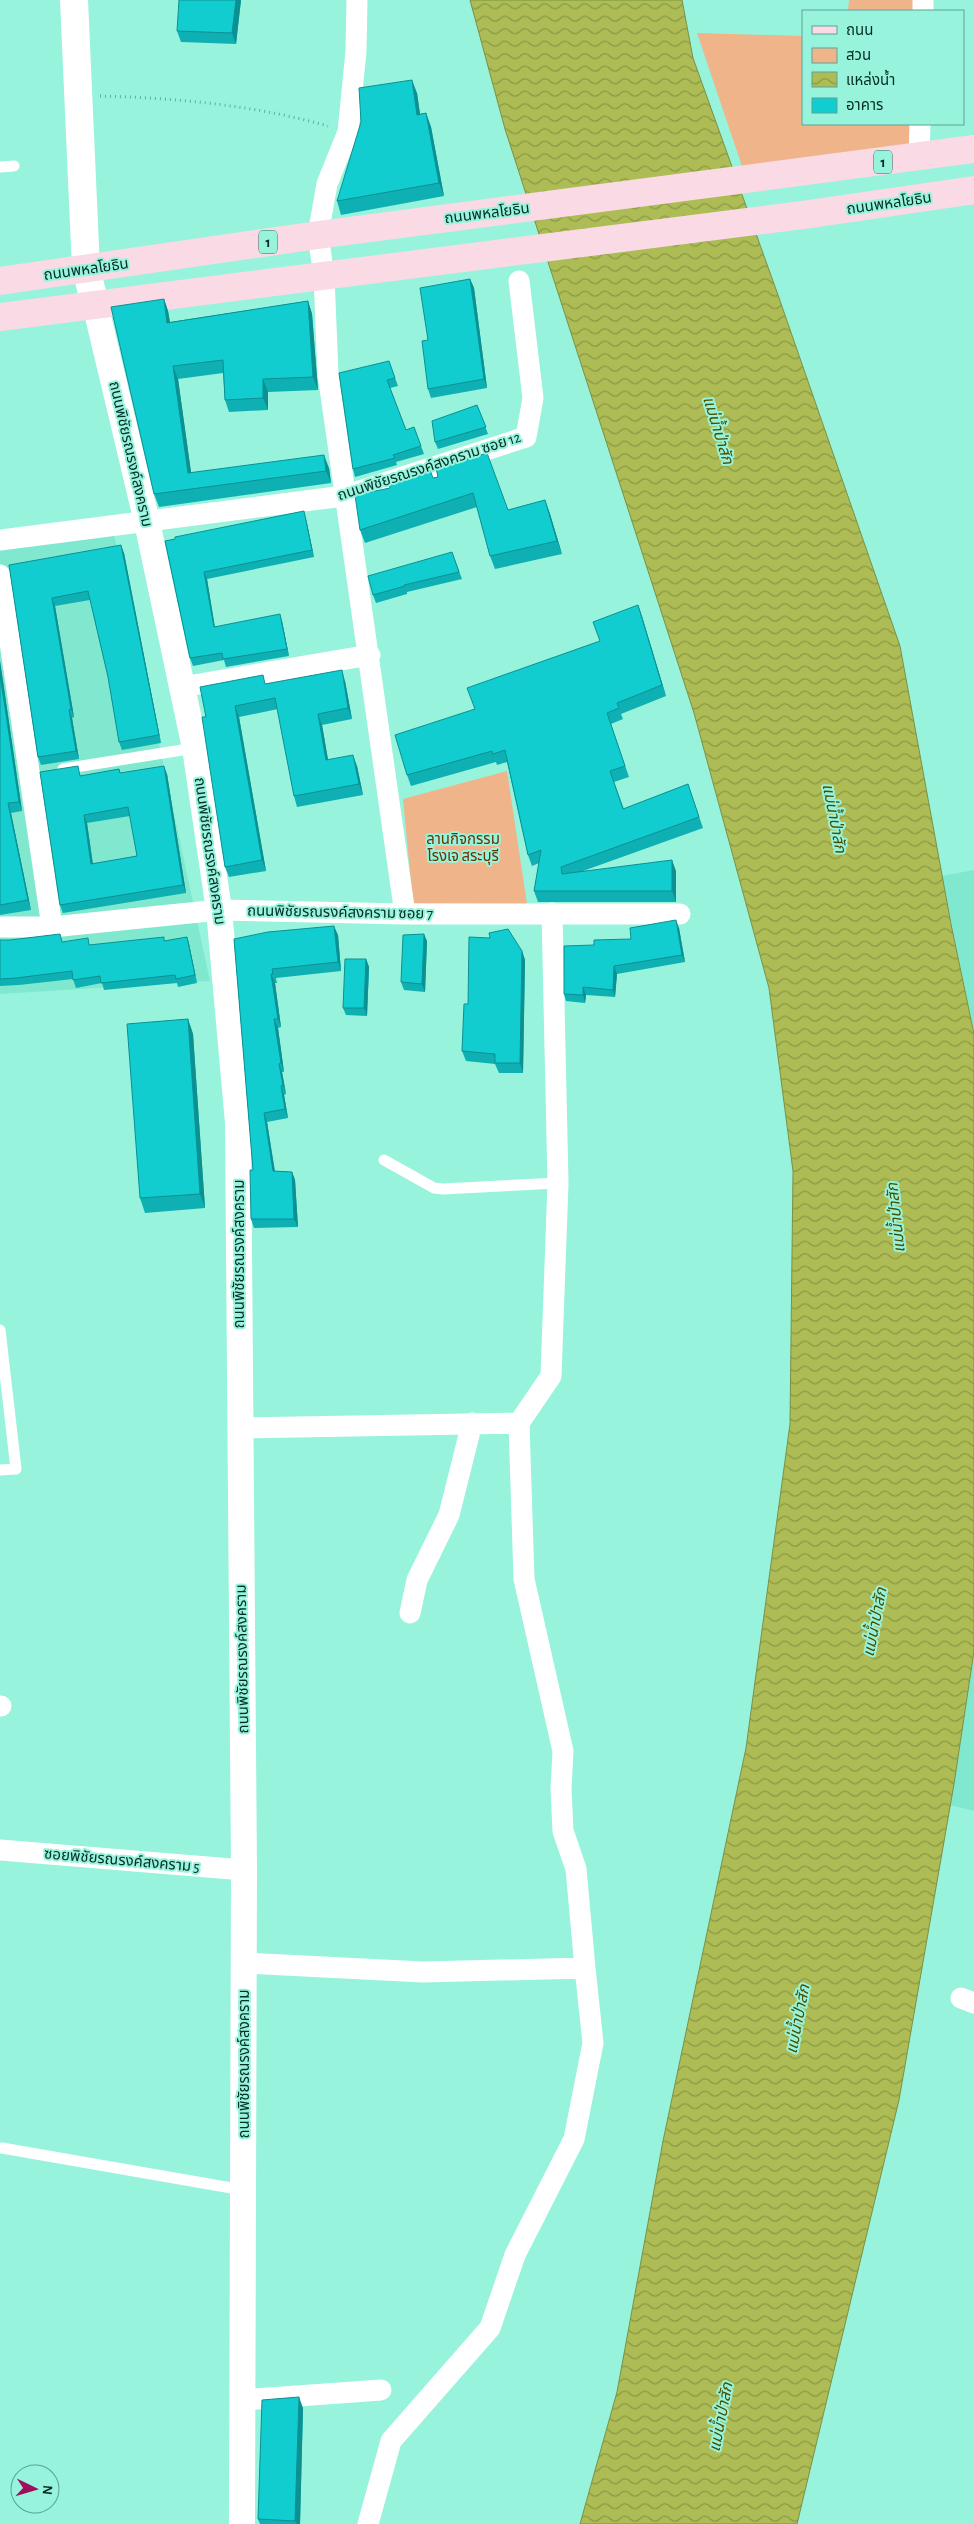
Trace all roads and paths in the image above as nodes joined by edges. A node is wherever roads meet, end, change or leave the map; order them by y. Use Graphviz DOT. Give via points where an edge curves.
graph roads {
  1 [pos="74,0"];
  2 [pos="358,0"];
  3 [pos="77,96"];
  4 [pos="920,125"];
  5 [pos="348,132"];
  6 [pos="974,149"];
  7 [pos="920,157"];
  8 [pos="14,166"];
  9 [pos="0,168"];
  10 [pos="974,190"];
  11 [pos="318,235"];
  12 [pos="86,269"];
  13 [pos="324,276"];
  14 [pos="0,281"];
  15 [pos="520,281"];
  16 [pos="95,304"];
  17 [pos="0,316"];
  18 [pos="344,496"];
  19 [pos="147,522"];
  20 [pos="0,540"];
  21 [pos="0,575"];
  22 [pos="370,655"];
  23 [pos="182,687"];
  24 [pos="195,748"];
  25 [pos="39,773"];
  26 [pos="219,910"];
  27 [pos="552,913"];
  28 [pos="404,914"];
  29 [pos="680,914"];
  30 [pos="52,926"];
  31 [pos="0,927"];
  32 [pos="384,1160"];
  33 [pos="558,1183"];
  34 [pos="0,1330"];
  35 [pos="472,1423"];
  36 [pos="519,1423"];
  37 [pos="239,1428"];
  38 [pos="0,1470"];
  39 [pos="410,1613"];
  40 [pos="0,1850"];
  41 [pos="244,1870"];
  42 [pos="244,1963"];
  43 [pos="586,1968"];
  44 [pos="2,2148"];
  45 [pos="243,2190"];
  46 [pos="381,2390"];
  47 [pos="242,2400"];
  48 [pos="242,2524"];
  49 [pos="368,2524"];
  1 -- 3 [label="main road, ถนนพิชัยรณรงค์สงคราม"];
  2 -- 5 [label="street"];
  3 -- 5 [label="path" via="225,105 292,116"];
  3 -- 12 [label="main road, ถนนพิชัยรณรงค์สงคราม"];
  4 -- 7 [label="street"];
  5 -- 11 [label="street" via="328,184"];
  6 -- 7 [label="main road, ถนนพหลโยธิน / 1"];
  7 -- 11 [label="main road, ถนนพหลโยธิน / 1"];
  8 -- 9 [label="lane"];
  10 -- 13 [label="main road, ถนนพหลโยธิน"];
  11 -- 12 [label="main road, ถนนพหลโยธิน / 1"];
  11 -- 13 [label="street"];
  12 -- 14 [label="main road, ถนนพหลโยธิน / 1"];
  12 -- 16 [label="main road, ถนนพิชัยรณรงค์สงคราม"];
  13 -- 16 [label="main road, ถนนพหลโยธิน"];
  13 -- 18 [label="street" via="328,374"];
  15 -- 18 [label="street, ถนนพิชัยรณรงค์สงคราม ซอย 12" via="533,398 526,437"];
  16 -- 17 [label="main road, ถนนพหลโยธิน"];
  16 -- 19 [label="street, ถนนพิชัยรณรงค์สงคราม"];
  18 -- 19 [label="street, ถนนพิชัยรณรงค์สงคราม ซอย 12"];
  18 -- 22 [label="street"];
  19 -- 20 [label="street, ถนนพิชัยรณรงค์สงคราม ซอย 12"];
  19 -- 23 [label="street, ถนนพิชัยรณรงค์สงคราม"];
  21 -- 25 [label="street"];
  22 -- 23 [label="street"];
  22 -- 28 [label="street"];
  23 -- 24 [label="street, ถนนพิชัยรณรงค์สงคราม"];
  24 -- 25 [label="lane"];
  24 -- 26 [label="street, ถนนพิชัยรณรงค์สงคราม"];
  25 -- 30 [label="street"];
  26 -- 28 [label="street, ถนนพิชัยรณรงค์สงคราม ซอย 7"];
  26 -- 30 [label="street, ถนนพิชัยรณรงค์สงคราม ซอย 7"];
  26 -- 37 [label="street, ถนนพิชัยรณรงค์สงคราม" via="238,1123"];
  27 -- 28 [label="street, ถนนพิชัยรณรงค์สงคราม ซอย 7"];
  27 -- 29 [label="street, ถนนพิชัยรณรงค์สงคราม ซอย 7"];
  27 -- 33 [label="street"];
  30 -- 31 [label="street, ถนนพิชัยรณรงค์สงคราม ซอย 7"];
  32 -- 33 [label="lane" via="443,1190"];
  33 -- 36 [label="street" via="551,1376"];
  34 -- 38 [label="lane" via="16,1469"];
  35 -- 36 [label="street"];
  35 -- 37 [label="street"];
  35 -- 39 [label="street" via="449,1515 417,1580"];
  36 -- 43 [label="street" via="524,1579 563,1751 560,1789 563,1831 576,1869"];
  37 -- 41 [label="street, ถนนพิชัยรณรงค์สงคราม"];
  40 -- 41 [label="street, ซอยพิชัยรณรงค์สงคราม 5"];
  41 -- 42 [label="street, ถนนพิชัยรณรงค์สงคราม"];
  42 -- 43 [label="street" via="423,1972"];
  42 -- 45 [label="street, ถนนพิชัยรณรงค์สงคราม"];
  43 -- 49 [label="street" via="593,2042 574,2139 515,2255 490,2328 391,2441"];
  44 -- 45 [label="lane"];
  45 -- 47 [label="street, ถนนพิชัยรณรงค์สงคราม"];
  46 -- 47 [label="street"];
  47 -- 48 [label="street, ถนนพิชัยรณรงค์สงคราม"];
}
